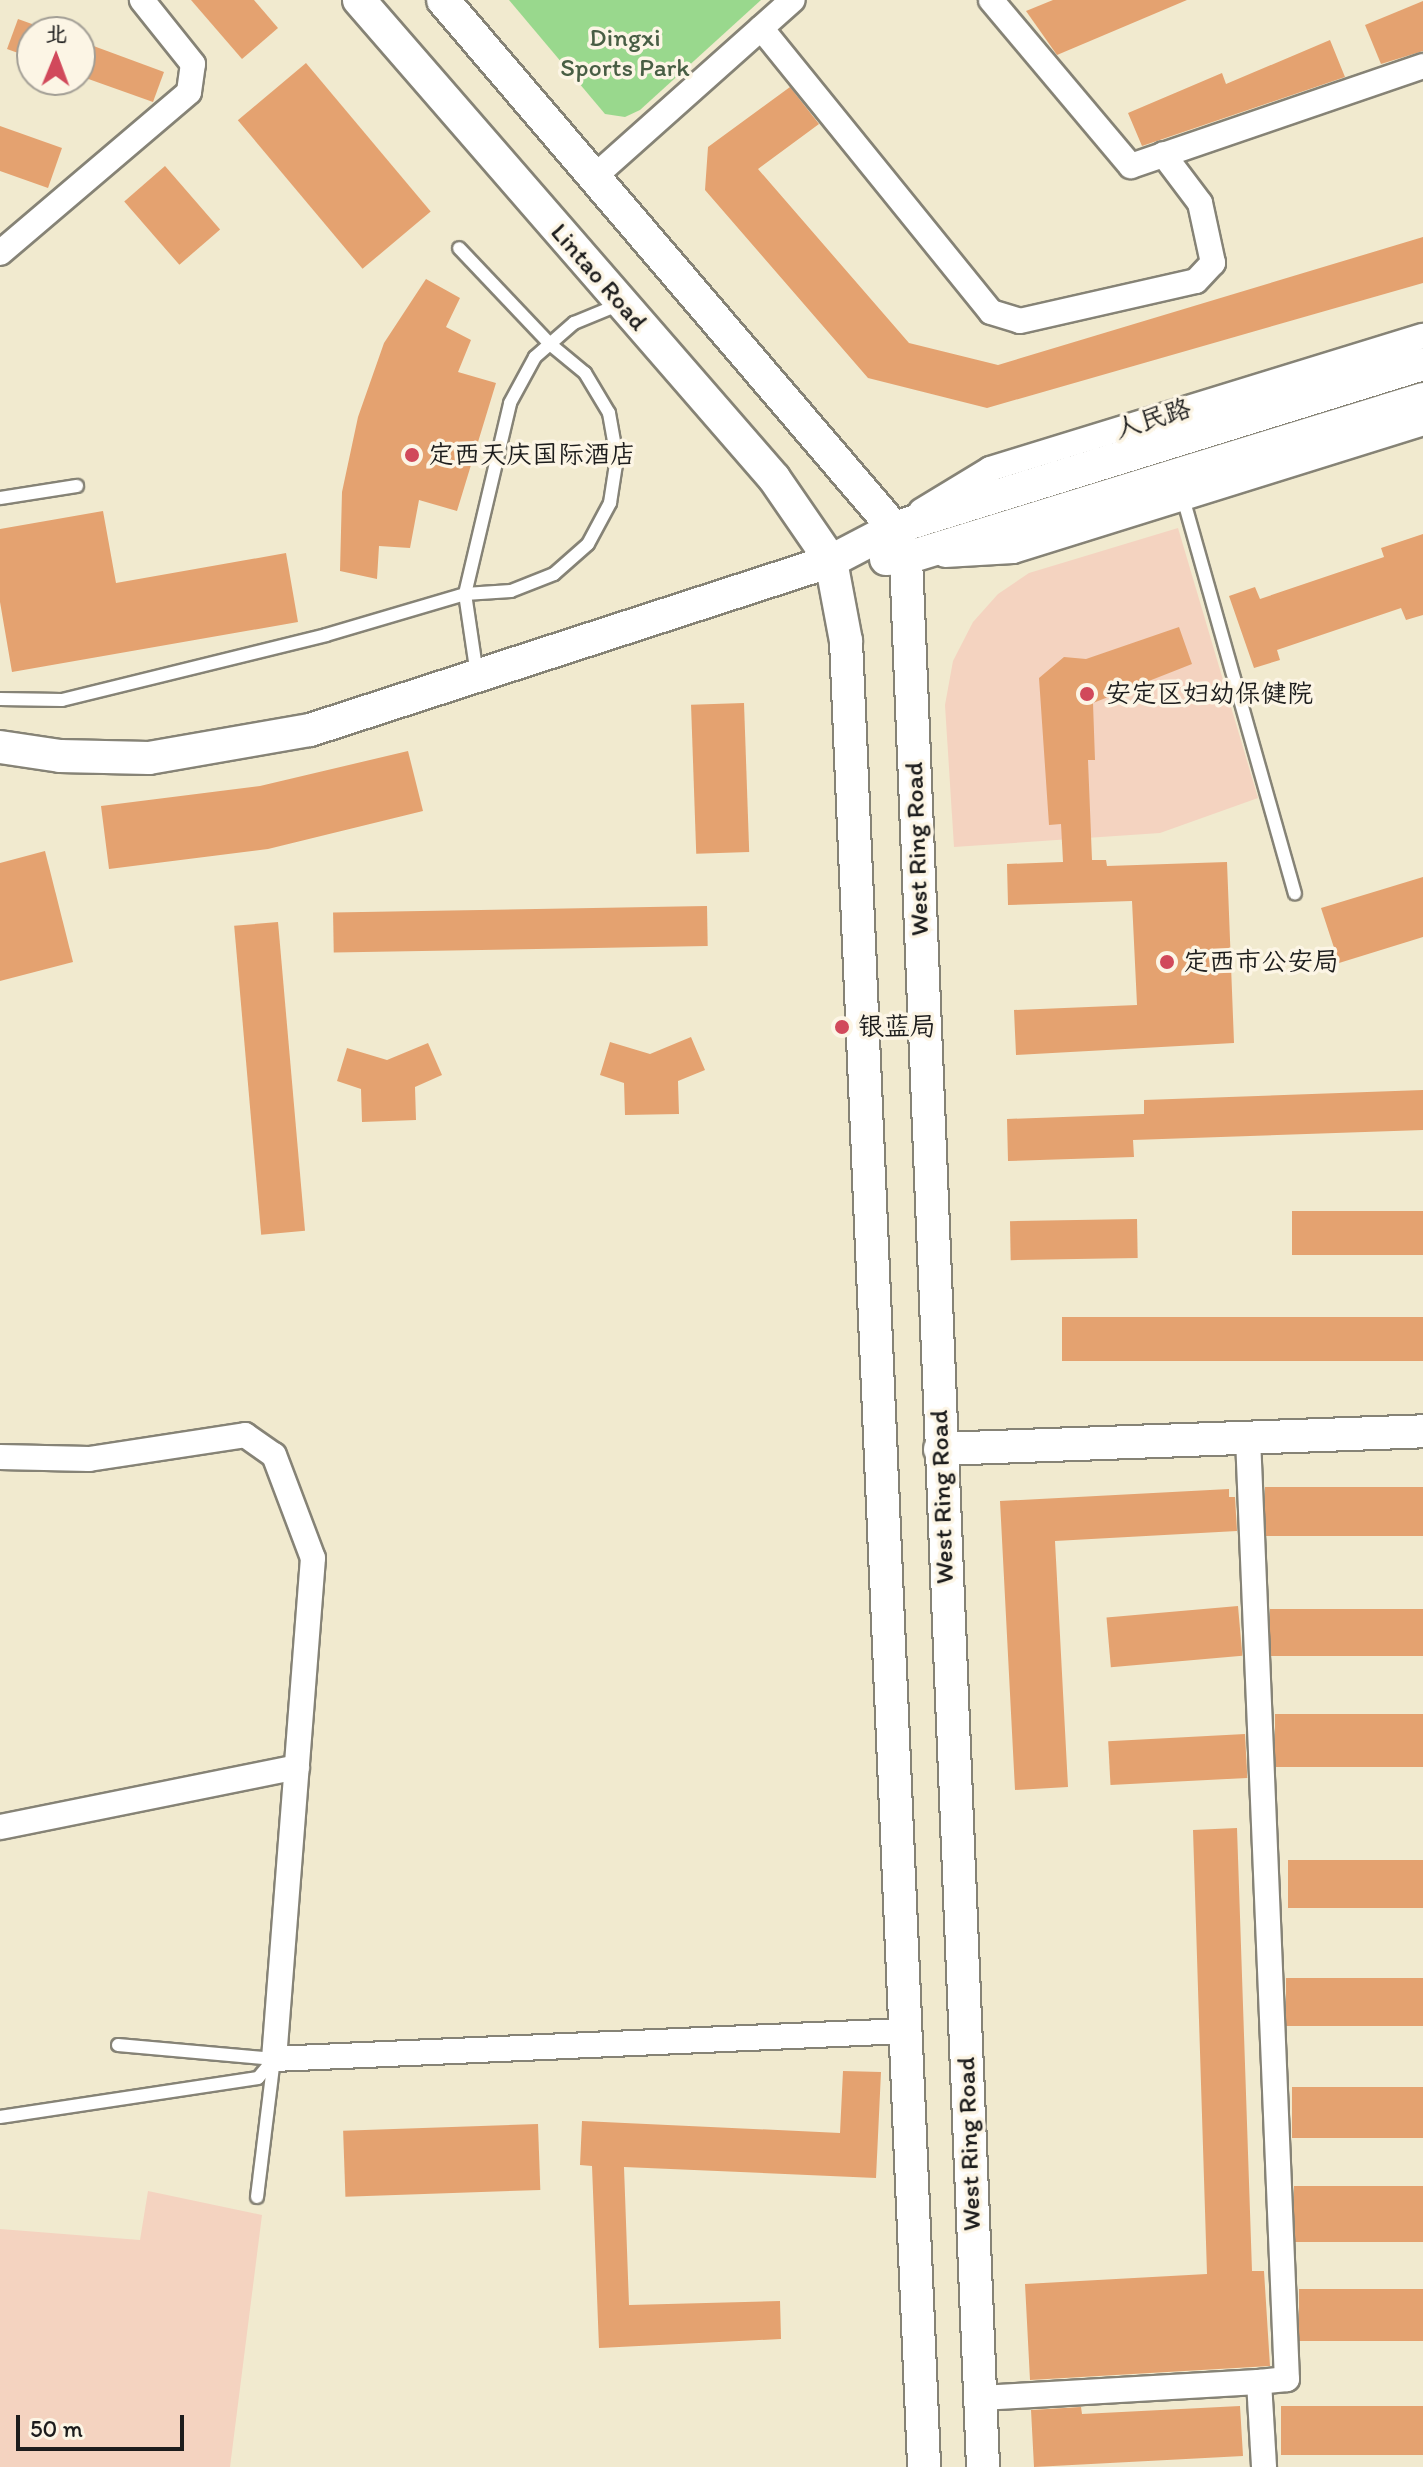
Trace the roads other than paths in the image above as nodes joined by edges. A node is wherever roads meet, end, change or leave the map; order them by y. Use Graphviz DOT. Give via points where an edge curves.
graph roads {
  1 [pos="142,0"];
  2 [pos="359,0"];
  3 [pos="443,0"];
  4 [pos="793,0"];
  5 [pos="991,0"];
  6 [pos="761,28"];
  7 [pos="1423,66"];
  8 [pos="1163,154"];
  9 [pos="594,177"];
  10 [pos="459,248"];
  11 [pos="0,253"];
  12 [pos="622,303"];
  13 [pos="1423,336"];
  14 [pos="550,344"];
  15 [pos="1423,364"];
  16 [pos="1423,399"];
  17 [pos="1423,423"];
  18 [pos="77,486"];
  19 [pos="0,498"];
  20 [pos="1183,498"];
  21 [pos="894,528"];
  22 [pos="906,558"];
  23 [pos="831,561"];
  24 [pos="465,594"];
  25 [pos="477,675"];
  26 [pos="0,699"];
  27 [pos="0,747"];
  28 [pos="1295,893"];
  29 [pos="1423,1431"];
  30 [pos="1248,1438"];
  31 [pos="940,1449"];
  32 [pos="0,1457"];
  33 [pos="297,1767"];
  34 [pos="0,1827"];
  35 [pos="905,2031"];
  36 [pos="118,2045"];
  37 [pos="274,2059"];
  38 [pos="0,2117"];
  39 [pos="257,2197"];
  40 [pos="1259,2382"];
  41 [pos="980,2398"];
  42 [pos="924,2467"];
  43 [pos="983,2467"];
  44 [pos="1264,2467"];
  1 -- 11 [label="street" via="188,56 193,84"];
  2 -- 12 [label="main road, Lintao Road"];
  3 -- 9 [label="main road"];
  4 -- 6 [label="street"];
  5 -- 8 [label="street" via="1131,166"];
  6 -- 8 [label="street" via="991,312 1020,321 1196,281 1213,263 1200,203"];
  6 -- 9 [label="street"];
  7 -- 8 [label="street"];
  9 -- 21 [label="main road"];
  10 -- 14 [label="lane"];
  12 -- 14 [label="lane" via="574,323"];
  12 -- 23 [label="main road, Lintao Road" via="774,478"];
  13 -- 21 [label="street, 人民路" via="990,469"];
  14 -- 24 [label="lane" via="535,357 510,403"];
  14 -- 24 [label="lane" via="585,373 609,413 617,458 610,503 588,544 554,574 511,591"];
  15 -- 21 [label="main road, 人民路"];
  16 -- 22 [label="main road"];
  17 -- 20 [label="street"];
  18 -- 19 [label="lane"];
  20 -- 22 [label="street" via="1013,551"];
  20 -- 28 [label="lane"];
  21 -- 22 [label="main road, West Ring Road"];
  21 -- 23 [label="main road, 人民路"];
  22 -- 23 [label="main road"];
  22 -- 31 [label="main road, West Ring Road"];
  23 -- 25 [label="main road"];
  23 -- 35 [label="main road" via="846,641"];
  24 -- 25 [label="lane"];
  24 -- 26 [label="lane" via="326,635 62,700"];
  25 -- 27 [label="main road" via="310,730 149,758 60,756"];
  29 -- 30 [label="main road"];
  30 -- 31 [label="main road"];
  30 -- 40 [label="street" via="1287,2379"];
  31 -- 41 [label="main road, West Ring Road"];
  32 -- 33 [label="street" via="89,1459 245,1435 274,1455 313,1558"];
  33 -- 34 [label="street"];
  33 -- 37 [label="street"];
  35 -- 37 [label="street"];
  35 -- 42 [label="main road"];
  36 -- 37 [label="lane"];
  37 -- 38 [label="lane" via="258,2078"];
  37 -- 39 [label="lane"];
  40 -- 41 [label="street"];
  40 -- 44 [label="street"];
  41 -- 43 [label="main road, West Ring Road"];
}
